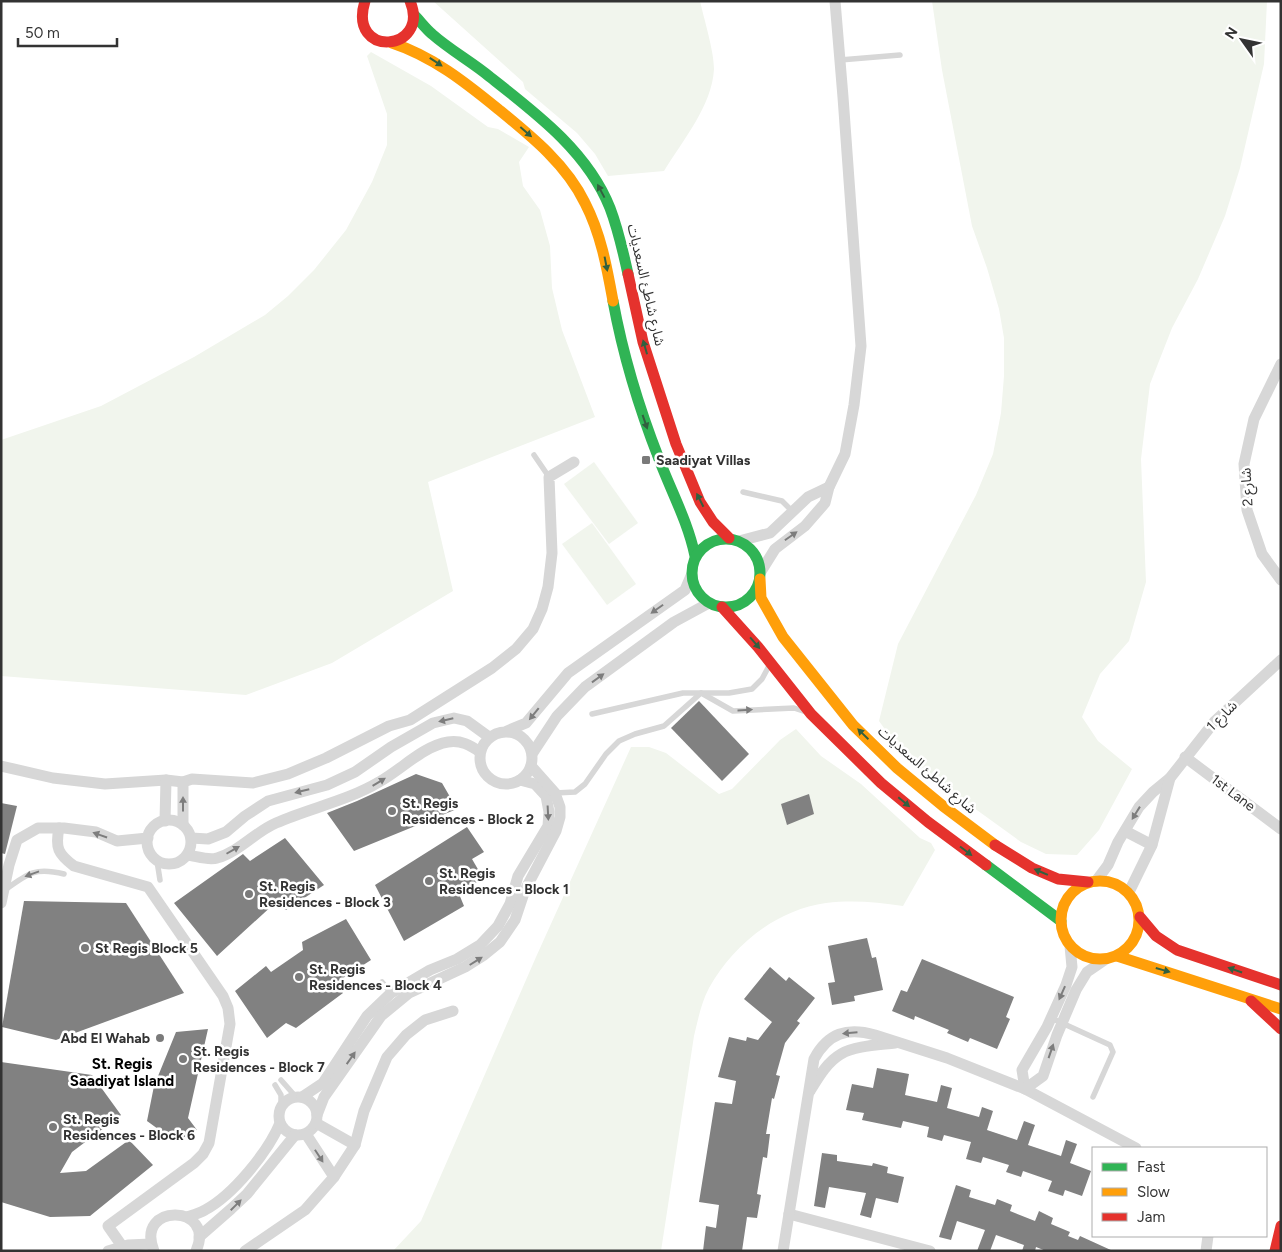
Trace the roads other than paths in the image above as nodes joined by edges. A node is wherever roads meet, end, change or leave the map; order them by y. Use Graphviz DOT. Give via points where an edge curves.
graph roads {
  1 [pos="410,1"];
  2 [pos="835,1"];
  3 [pos="362,4"];
  4 [pos="414,15"];
  5 [pos="392,43"];
  6 [pos="900,55"];
  7 [pos="840,60"];
  8 [pos="1281,364"];
  9 [pos="534,456"];
  10 [pos="574,462"];
  11 [pos="549,477"];
  12 [pos="828,487"];
  13 [pos="743,492"];
  14 [pos="792,510"];
  15 [pos="734,540"];
  16 [pos="696,556"];
  17 [pos="692,576"];
  18 [pos="760,576"];
  19 [pos="1281,580"];
  20 [pos="709,603"];
  21 [pos="722,607"];
  22 [pos="1281,660"];
  23 [pos="771,662"];
  24 [pos="701,693"];
  25 [pos="592,714"];
  26 [pos="811,714"];
  27 [pos="507,731"];
  28 [pos="489,737"];
  29 [pos="480,752"];
  30 [pos="1185,757"];
  31 [pos="531,760"];
  32 [pos="1,766"];
  33 [pos="1170,778"];
  34 [pos="166,780"];
  35 [pos="520,780"];
  36 [pos="183,782"];
  37 [pos="556,793"];
  38 [pos="165,821"];
  39 [pos="182,825"];
  40 [pos="59,828"];
  41 [pos="1281,829"];
  42 [pos="1125,831"];
  43 [pos="148,838"];
  44 [pos="191,838"];
  45 [pos="1152,845"];
  46 [pos="187,855"];
  47 [pos="157,861"];
  48 [pos="64,874"];
  49 [pos="160,880"];
  50 [pos="1092,882"];
  51 [pos="4,891"];
  52 [pos="1129,892"];
  53 [pos="1,903"];
  54 [pos="1140,917"];
  55 [pos="1061,921"];
  56 [pos="1070,946"];
  57 [pos="1111,957"];
  58 [pos="382,982"];
  59 [pos="1281,986"];
  60 [pos="391,993"];
  61 [pos="1248,998"];
  62 [pos="1281,1009"];
  63 [pos="453,1011"];
  64 [pos="1051,1018"];
  65 [pos="1062,1023"];
  66 [pos="1281,1029"];
  67 [pos="897,1042"];
  68 [pos="281,1080"];
  69 [pos="274,1085"];
  70 [pos="1025,1089"];
  71 [pos="299,1097"];
  72 [pos="806,1097"];
  73 [pos="1093,1097"];
  74 [pos="282,1106"];
  75 [pos="316,1119"];
  76 [pos="280,1123"];
  77 [pos="301,1135"];
  78 [pos="355,1145"];
  79 [pos="1134,1147"];
  80 [pos="334,1177"];
  81 [pos="789,1214"];
  82 [pos="187,1217"];
  83 [pos="1281,1226"];
  84 [pos="199,1237"];
  85 [pos="1208,1237"];
  86 [pos="122,1246"];
  87 [pos="153,1247"];
  88 [pos="108,1251"];
  89 [pos="196,1251"];
  90 [pos="245,1251"];
  91 [pos="782,1251"];
  92 [pos="930,1251"];
  93 [pos="1206,1251"];
  94 [pos="1275,1251"];
  1 -- 4 [label="street"];
  2 -- 7 [label="street"];
  3 -- 5 [label="street" via="361,19 368,35 383,43"];
  4 -- 5 [label="street" via="406,36"];
  15 -- 4 [label="street, شارع شاطئ السعديات, one-way" via="713,522 700,502 671,430 645,349 621,241 609,206 591,174 555,131 432,34"];
  5 -- 16 [label="street, one-way" via="433,60 509,118 542,146 577,188 594,221 605,256 637,398"];
  6 -- 7 [label="lane"];
  7 -- 12 [label="street" via="861,346 845,454"];
  8 -- 19 [label="street, شارع 2" via="1254,419 1244,464 1247,510 1262,554"];
  9 -- 11 [label="lane"];
  10 -- 11 [label="street"];
  11 -- 36 [label="street" via="552,553 548,587 533,629 516,649 410,720 389,726 288,774 253,783 192,779"];
  12 -- 14 [label="street" via="808,496"];
  18 -- 12 [label="street, one-way" via="775,549 805,526 825,503"];
  13 -- 14 [label="lane" via="782,500"];
  14 -- 15 [label="street" via="770,533"];
  15 -- 16 [label="street" via="721,538 707,544"];
  15 -- 18 [label="street" via="748,546 758,558"];
  16 -- 17 [label="street"];
  17 -- 20 [label="street" via="694,587"];
  17 -- 27 [label="street, one-way" via="685,590 568,673 526,723"];
  18 -- 21 [label="street" via="750,597 737,605"];
  50 -- 18 [label="street, شارع شاطئ السعديات, one-way" via="1058,879 1032,868 942,806 898,768 853,724 783,637 761,598"];
  20 -- 21 [label="street"];
  31 -- 20 [label="street, one-way" via="557,716 585,687 674,622"];
  21 -- 23 [label="street, one-way"];
  22 -- 30 [label="street, شارع 1" via="1215,721"];
  23 -- 24 [label="lane" via="752,689"];
  23 -- 26 [label="street"];
  24 -- 25 [label="lane" via="683,693"];
  24 -- 26 [label="lane, one-way" via="733,711 794,708"];
  24 -- 37 [label="lane" via="664,726 619,741 576,792"];
  26 -- 55 [label="street, one-way" via="881,783 928,822"];
  27 -- 28 [label="street"];
  27 -- 31 [label="street" via="526,741"];
  28 -- 29 [label="street"];
  28 -- 44 [label="street, one-way" via="467,721 454,718 433,723 341,779 268,801 226,832 208,839"];
  29 -- 35 [label="street" via="482,770 494,782 503,784"];
  46 -- 29 [label="street, one-way" via="216,859 276,823 362,792 431,748 449,742 466,742"];
  30 -- 33 [label="street, شارع 1"];
  30 -- 41 [label="street, 1st Lane"];
  31 -- 35 [label="street"];
  31 -- 37 [label="street"];
  32 -- 34 [label="street" via="53,778 105,784"];
  33 -- 42 [label="street, شارع 1, one-way" via="1139,807"];
  33 -- 45 [label="street, شارع 1"];
  34 -- 36 [label="street"];
  34 -- 38 [label="street"];
  35 -- 60 [label="street, one-way" via="535,784 546,796 548,826 518,876 510,904 498,926 480,945"];
  39 -- 36 [label="street, one-way"];
  75 -- 37 [label="street, one-way" via="324,1098 381,1016 409,993 465,967 500,942 515,920 536,867 556,831 560,817"];
  38 -- 39 [label="street"];
  38 -- 43 [label="street" via="154,827"];
  39 -- 44 [label="street"];
  43 -- 40 [label="street, one-way" via="117,841 96,832"];
  40 -- 51 [label="street" via="38,828 17,840"];
  40 -- 86 [label="street" via="59,852 74,866 148,887 228,1008 230,1024 209,1143 194,1164 108,1226"];
  42 -- 45 [label="street"];
  42 -- 50 [label="street, شارع 1" via="1108,865"];
  43 -- 47 [label="street" via="149,851"];
  44 -- 46 [label="street"];
  45 -- 52 [label="street, شارع 1"];
  46 -- 47 [label="street" via="176,863"];
  47 -- 49 [label="lane"];
  48 -- 51 [label="lane, one-way" via="48,870 34,872"];
  50 -- 52 [label="street" via="1108,881"];
  50 -- 55 [label="street" via="1077,888 1068,897"];
  51 -- 53 [label="street"];
  52 -- 54 [label="street"];
  54 -- 57 [label="street" via="1134,940"];
  59 -- 54 [label="street, one-way" via="1177,950 1153,935"];
  55 -- 56 [label="street"];
  56 -- 57 [label="street" via="1093,959"];
  56 -- 64 [label="street, one-way" via="1072,967"];
  57 -- 61 [label="street, one-way"];
  57 -- 65 [label="street" via="1087,972"];
  58 -- 60 [label="lane"];
  60 -- 71 [label="street" via="367,1016 323,1084"];
  61 -- 62 [label="street"];
  61 -- 66 [label="street"];
  63 -- 78 [label="street" via="425,1020 406,1035 387,1057 364,1111"];
  64 -- 65 [label="lane"];
  64 -- 70 [label="street" via="1022,1070"];
  70 -- 65 [label="street, one-way" via="1043,1076"];
  65 -- 73 [label="lane" via="1110,1045 1113,1052"];
  67 -- 70 [label="street"];
  67 -- 72 [label="street" via="840,1054 822,1072"];
  67 -- 72 [label="street, one-way" via="864,1032 845,1032 831,1038 814,1059"];
  68 -- 71 [label="lane"];
  69 -- 74 [label="lane" via="281,1095"];
  70 -- 79 [label="street"];
  71 -- 74 [label="street"];
  71 -- 75 [label="street" via="311,1102"];
  72 -- 81 [label="street"];
  74 -- 76 [label="street"];
  75 -- 77 [label="street"];
  75 -- 78 [label="street"];
  76 -- 77 [label="street" via="283,1129"];
  76 -- 82 [label="street" via="261,1156 233,1188 206,1209"];
  77 -- 80 [label="street, one-way"];
  84 -- 77 [label="street, one-way" via="231,1210"];
  78 -- 80 [label="street"];
  80 -- 90 [label="street" via="305,1210"];
  81 -- 91 [label="street"];
  81 -- 92 [label="street"];
  82 -- 84 [label="street" via="196,1226"];
  82 -- 87 [label="street" via="180,1214 164,1216 153,1228"];
  83 -- 94 [label="street"];
  84 -- 89 [label="street"];
  85 -- 93 [label="street"];
  86 -- 87 [label="street"];
  86 -- 88 [label="street"];
}
